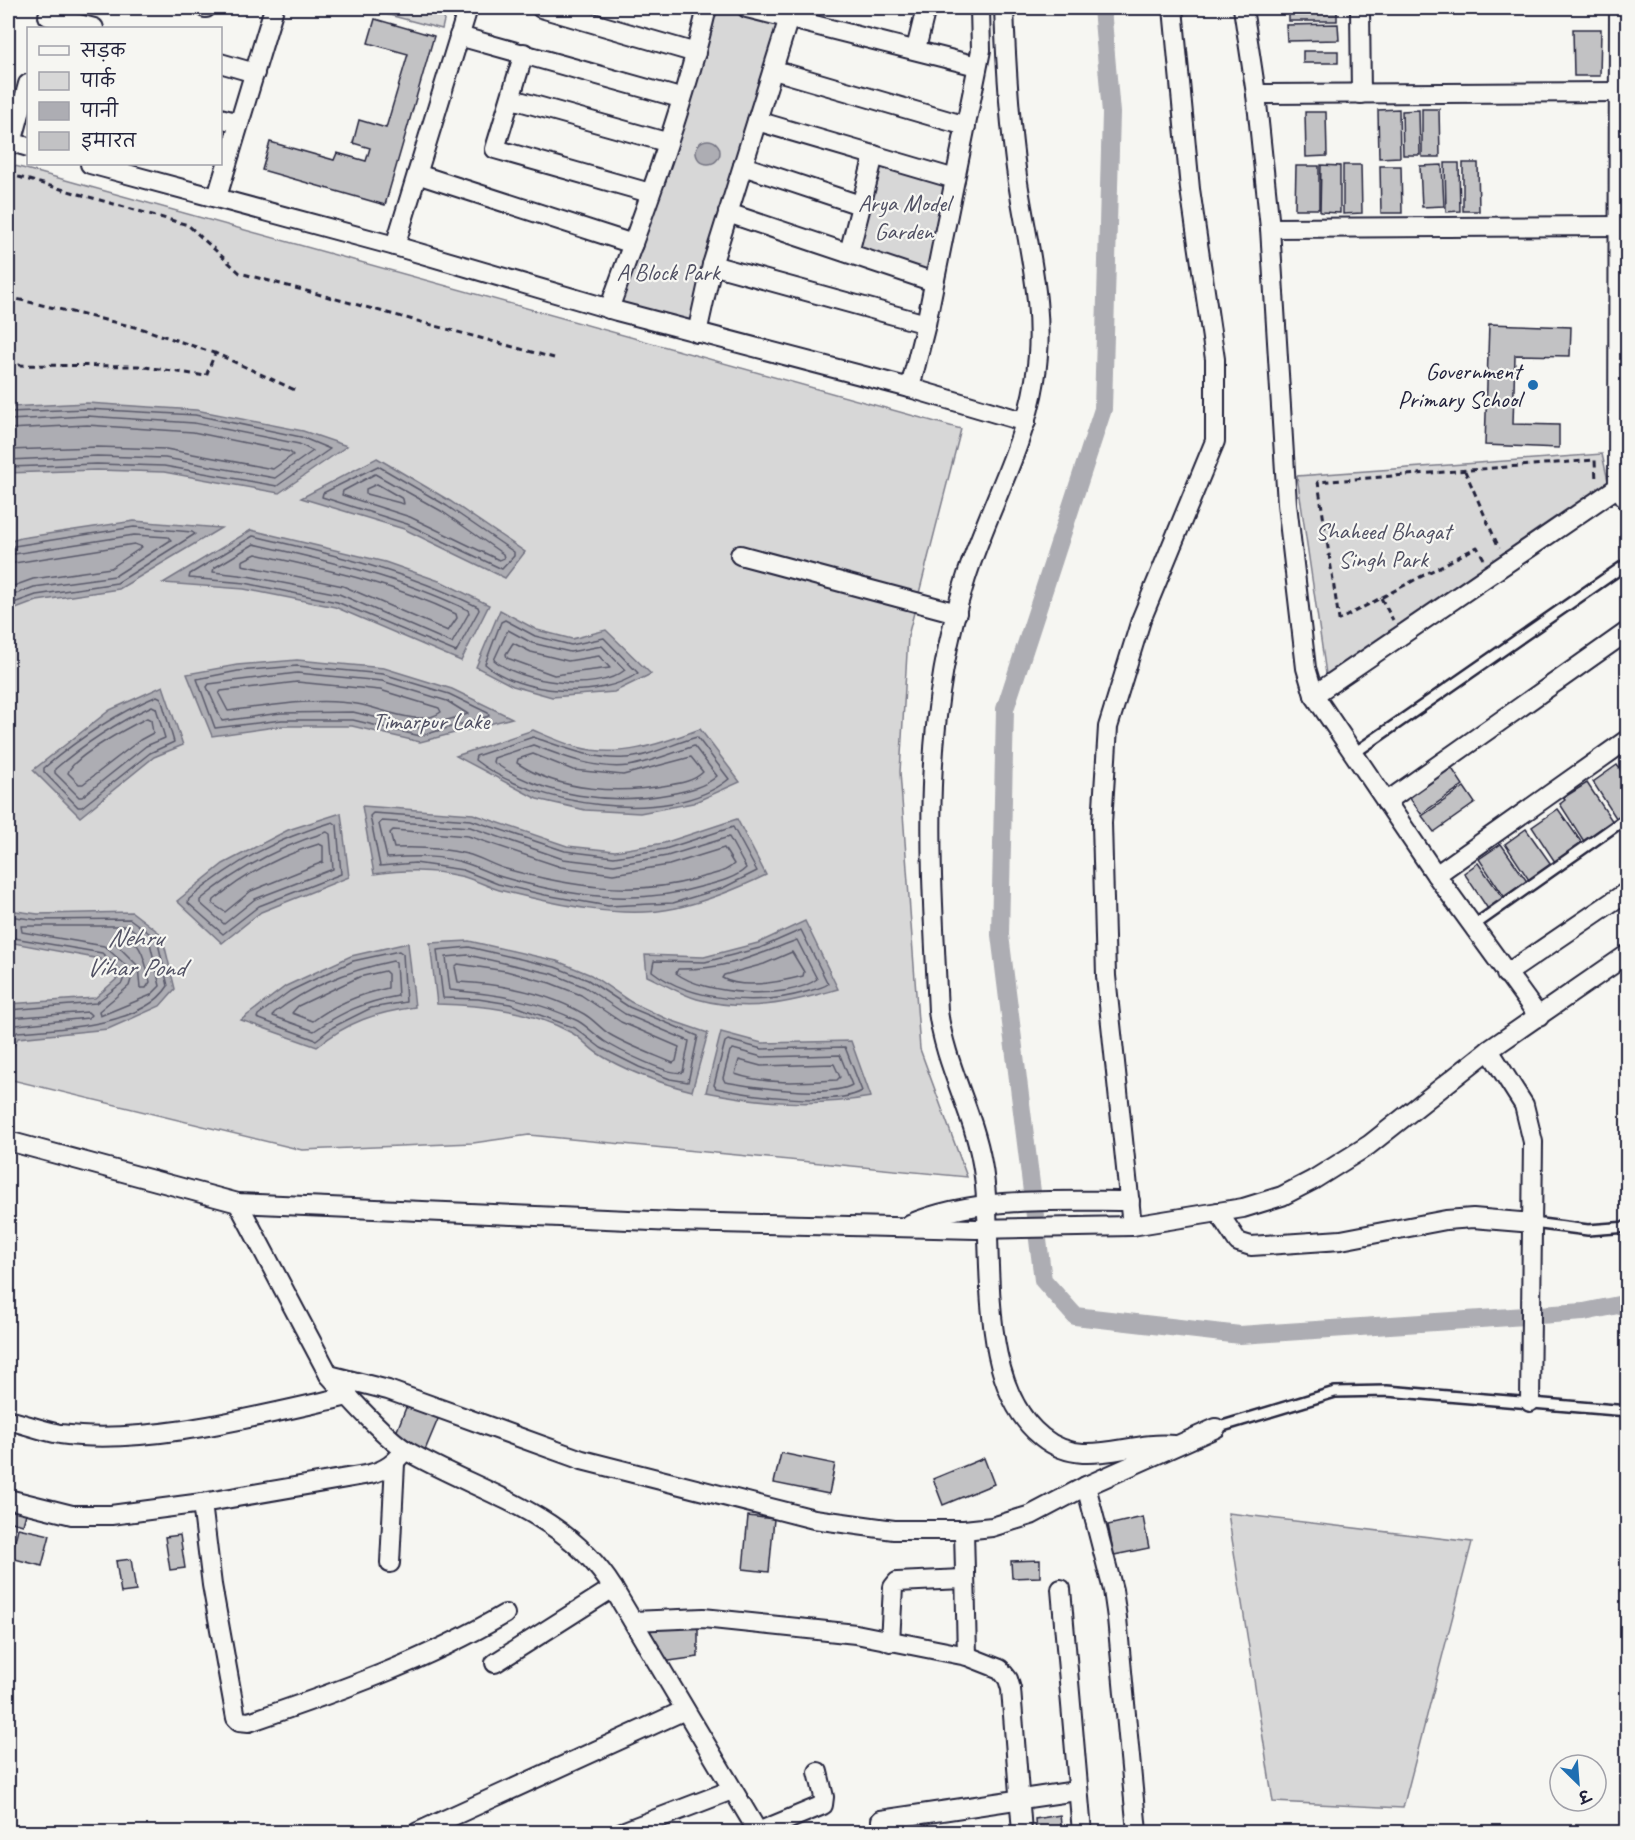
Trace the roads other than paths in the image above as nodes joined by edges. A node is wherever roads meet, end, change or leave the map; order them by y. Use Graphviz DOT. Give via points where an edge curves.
graph roads {
  1 [pos="274,8"];
  2 [pos="468,8"];
  3 [pos="541,8"];
  4 [pos="707,8"];
  5 [pos="747,8"];
  6 [pos="926,8"];
  7 [pos="980,8"];
  8 [pos="1004,8"];
  9 [pos="1173,8"];
  10 [pos="1243,8"];
  11 [pos="1360,8"];
  12 [pos="1619,8"];
  13 [pos="790,14"];
  14 [pos="48,17"];
  15 [pos="90,27"];
  16 [pos="459,36"];
  17 [pos="916,49"];
  18 [pos="524,53"];
  19 [pos="696,53"];
  20 [pos="222,64"];
  21 [pos="977,66"];
  22 [pos="774,70"];
  23 [pos="255,73"];
  24 [pos="27,89"];
  25 [pos="1623,92"];
  26 [pos="1256,94"];
  27 [pos="1361,94"];
  28 [pos="680,98"];
  29 [pos="512,99"];
  30 [pos="222,119"];
  31 [pos="757,121"];
  32 [pos="239,123"];
  33 [pos="966,126"];
  34 [pos="666,142"];
  35 [pos="16,144"];
  36 [pos="874,155"];
  37 [pos="94,165"];
  38 [pos="743,166"];
  39 [pos="1622,166"];
  40 [pos="417,174"];
  41 [pos="955,179"];
  42 [pos="650,193"];
  43 [pos="217,197"];
  44 [pos="860,205"];
  45 [pos="729,213"];
  46 [pos="1623,226"];
  47 [pos="1270,228"];
  48 [pos="633,244"];
  49 [pos="395,246"];
  50 [pos="849,253"];
  51 [pos="712,265"];
  52 [pos="934,282"];
  53 [pos="609,309"];
  54 [pos="926,324"];
  55 [pos="697,333"];
  56 [pos="910,388"];
  57 [pos="1026,422"];
  58 [pos="1623,495"];
  59 [pos="740,555"];
  60 [pos="1628,563"];
  61 [pos="957,613"];
  62 [pos="1628,631"];
  63 [pos="1314,695"];
  64 [pos="1628,739"];
  65 [pos="1353,754"];
  66 [pos="1386,802"];
  67 [pos="1628,817"];
  68 [pos="1436,875"];
  69 [pos="1628,891"];
  70 [pos="1473,926"];
  71 [pos="1628,954"];
  72 [pos="1506,974"];
  73 [pos="1539,1017"];
  74 [pos="1489,1050"];
  75 [pos="8,1141"];
  76 [pos="1130,1201"];
  77 [pos="238,1203"];
  78 [pos="995,1204"];
  79 [pos="1218,1212"];
  80 [pos="1132,1226"];
  81 [pos="901,1227"];
  82 [pos="1628,1227"];
  83 [pos="989,1229"];
  84 [pos="1533,1229"];
  85 [pos="329,1375"];
  86 [pos="349,1396"];
  87 [pos="1530,1402"];
  88 [pos="1628,1411"];
  89 [pos="8,1420"];
  90 [pos="1216,1428"];
  91 [pos="1174,1445"];
  92 [pos="400,1456"];
  93 [pos="1086,1486"];
  94 [pos="8,1500"];
  95 [pos="202,1503"];
  96 [pos="964,1530"];
  97 [pos="390,1563"];
  98 [pos="963,1579"];
  99 [pos="613,1588"];
  100 [pos="1061,1589"];
  101 [pos="505,1614"];
  102 [pos="633,1621"];
  103 [pos="890,1642"];
  104 [pos="967,1656"];
  105 [pos="495,1663"];
  106 [pos="685,1710"];
  107 [pos="818,1772"];
  108 [pos="732,1790"];
  109 [pos="1076,1791"];
  110 [pos="1018,1798"];
  111 [pos="881,1820"];
  112 [pos="418,1833"];
  113 [pos="622,1833"];
  114 [pos="758,1833"];
  115 [pos="1022,1833"];
  116 [pos="1082,1833"];
  117 [pos="1137,1833"];
  1 -- 23 [label="street"];
  2 -- 16 [label="street"];
  3 -- 19 [label="street"];
  4 -- 19 [label="street"];
  5 -- 13 [label="street"];
  6 -- 17 [label="street"];
  7 -- 21 [label="street" via="982,35"];
  8 -- 57 [label="street" via="1008,113 1037,282 1036,379"];
  9 -- 76 [label="street" via="1190,189 1215,359 1215,441 1141,620 1108,727 1102,823 1106,976"];
  10 -- 26 [label="street"];
  11 -- 27 [label="street"];
  12 -- 25 [label="street"];
  13 -- 17 [label="street"];
  13 -- 22 [label="street"];
  14 -- 15 [label="street"];
  16 -- 18 [label="street"];
  16 -- 40 [label="street"];
  17 -- 21 [label="street"];
  18 -- 28 [label="street"];
  18 -- 29 [label="street"];
  19 -- 28 [label="street"];
  20 -- 23 [label="street"];
  21 -- 33 [label="street"];
  22 -- 31 [label="street"];
  22 -- 33 [label="street"];
  23 -- 32 [label="street"];
  24 -- 35 [label="street"];
  25 -- 27 [label="street"];
  25 -- 39 [label="street"];
  26 -- 27 [label="street"];
  26 -- 47 [label="street"];
  28 -- 34 [label="street"];
  29 -- 34 [label="street"];
  29 -- 42 [label="street" via="495,149"];
  30 -- 32 [label="street"];
  31 -- 36 [label="street"];
  31 -- 38 [label="street"];
  32 -- 43 [label="street"];
  33 -- 41 [label="street"];
  34 -- 42 [label="street"];
  36 -- 41 [label="street"];
  36 -- 44 [label="street"];
  37 -- 43 [label="street"];
  38 -- 44 [label="street"];
  38 -- 45 [label="street"];
  39 -- 46 [label="street"];
  40 -- 48 [label="street"];
  40 -- 49 [label="street"];
  41 -- 52 [label="street"];
  42 -- 48 [label="street"];
  43 -- 49 [label="street"];
  44 -- 50 [label="street"];
  45 -- 50 [label="street"];
  45 -- 51 [label="street"];
  46 -- 47 [label="street"];
  46 -- 58 [label="street"];
  47 -- 63 [label="street" via="1287,504 1306,668"];
  48 -- 53 [label="street"];
  49 -- 53 [label="street"];
  50 -- 52 [label="street"];
  51 -- 54 [label="street"];
  51 -- 55 [label="street"];
  52 -- 54 [label="street"];
  53 -- 55 [label="street"];
  54 -- 56 [label="street"];
  55 -- 56 [label="street"];
  56 -- 57 [label="street"];
  57 -- 61 [label="street" via="966,578"];
  58 -- 63 [label="street" via="1488,566 1401,635"];
  59 -- 61 [label="street"];
  60 -- 65 [label="lane"];
  61 -- 78 [label="street" via="938,698 932,748 930,797 938,1011 942,1041"];
  62 -- 66 [label="street"];
  63 -- 65 [label="street"];
  64 -- 68 [label="street"];
  65 -- 66 [label="street"];
  66 -- 68 [label="street"];
  67 -- 70 [label="lane"];
  68 -- 70 [label="street"];
  69 -- 72 [label="street"];
  70 -- 72 [label="street"];
  71 -- 73 [label="street"];
  72 -- 73 [label="street"];
  73 -- 74 [label="street"];
  74 -- 79 [label="street" via="1369,1145 1314,1180 1282,1196"];
  74 -- 84 [label="street" via="1524,1105 1530,1124"];
  75 -- 77 [label="street"];
  76 -- 78 [label="street"];
  76 -- 80 [label="street"];
  77 -- 81 [label="street" via="675,1222"];
  77 -- 85 [label="street"];
  78 -- 81 [label="street" via="931,1215"];
  78 -- 83 [label="street"];
  79 -- 80 [label="street"];
  79 -- 84 [label="street" via="1238,1242 1251,1246 1341,1240 1473,1218"];
  80 -- 83 [label="street"];
  81 -- 83 [label="street"];
  82 -- 84 [label="lane"];
  83 -- 91 [label="street" via="989,1290 999,1360 1025,1419 1043,1438 1086,1455 1154,1444"];
  84 -- 87 [label="street"];
  85 -- 86 [label="street"];
  85 -- 96 [label="street" via="388,1390 582,1460 814,1520 894,1530"];
  86 -- 89 [label="street" via="235,1420 107,1437 59,1434"];
  86 -- 92 [label="street"];
  87 -- 88 [label="lane"];
  87 -- 90 [label="lane" via="1387,1391 1335,1392"];
  90 -- 91 [label="street"];
  91 -- 93 [label="street"];
  92 -- 95 [label="street" via="382,1471 370,1474"];
  92 -- 97 [label="street"];
  92 -- 99 [label="street" via="520,1505 557,1528 587,1554"];
  93 -- 96 [label="street" via="1031,1515 992,1527"];
  93 -- 117 [label="street" via="1116,1609"];
  94 -- 95 [label="street" via="92,1516"];
  95 -- 101 [label="street" via="212,1585 239,1721 249,1722 345,1689 423,1656"];
  96 -- 98 [label="street"];
  98 -- 103 [label="street" via="897,1582 893,1587"];
  98 -- 104 [label="street"];
  99 -- 102 [label="street"];
  99 -- 105 [label="street"];
  100 -- 109 [label="street"];
  102 -- 103 [label="street" via="703,1618 856,1634"];
  102 -- 106 [label="street"];
  103 -- 104 [label="street"];
  104 -- 110 [label="street" via="1000,1669 1008,1678"];
  106 -- 108 [label="street"];
  106 -- 112 [label="street"];
  107 -- 114 [label="street" via="823,1805"];
  108 -- 113 [label="street"];
  108 -- 114 [label="street"];
  109 -- 110 [label="street"];
  109 -- 116 [label="street"];
  110 -- 111 [label="street"];
  110 -- 115 [label="street"];
}
